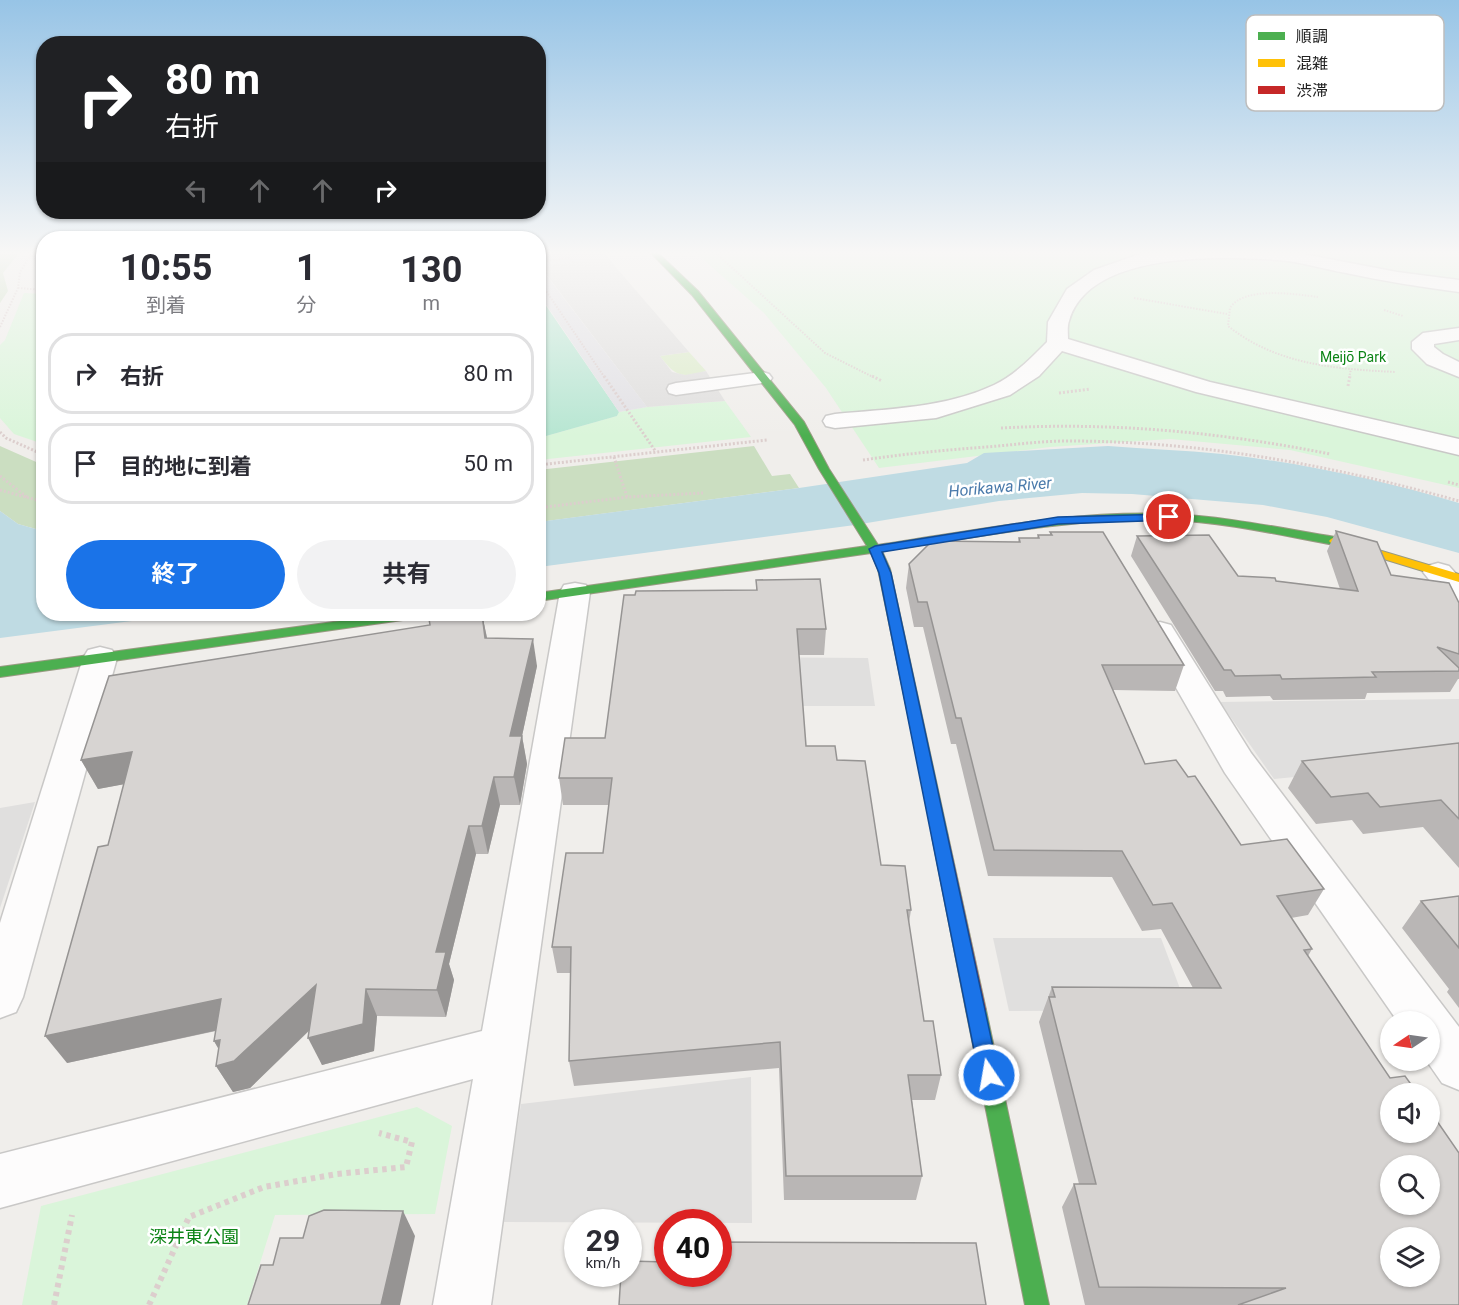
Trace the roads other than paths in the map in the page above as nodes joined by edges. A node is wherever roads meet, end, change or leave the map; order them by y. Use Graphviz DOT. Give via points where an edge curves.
graph roads {
  1 [pos="711,314"];
  2 [pos="1062,314"];
  3 [pos="1454,334"];
  4 [pos="1058,343"];
  5 [pos="1456,369"];
  6 [pos="763,378"];
  7 [pos="676,389"];
  8 [pos="835,421"];
  9 [pos="1459,447"];
  10 [pos="1091,518"];
  11 [pos="875,549"];
  12 [pos="1110,550"];
  13 [pos="1449,575"];
  14 [pos="557,594"];
  15 [pos="1459,597"];
  16 [pos="1141,600"];
  17 [pos="367,621"];
  18 [pos="100,658"];
  19 [pos="0,672"];
  20 [pos="0,997"];
  21 [pos="1418,1011"];
  22 [pos="1440,1040"];
  23 [pos="503,1048"];
  24 [pos="1459,1067"];
  25 [pos="0,1181"];
  26 [pos="462,1305"];
  27 [pos="1037,1305"];
  1 -- 6 [label="street"];
  2 -- 4 [label="street" via="1058,322"];
  3 -- 5 [label="street" via="1430,337 1423,342 1423,349"];
  4 -- 8 [label="street" via="1031,371 939,422"];
  4 -- 9 [label="street" via="1204,387"];
  6 -- 7 [label="lane"];
  6 -- 11 [label="street" via="806,435"];
  10 -- 11 [label="street"];
  10 -- 12 [label="street"];
  10 -- 13 [label="street" via="1169,517 1234,524 1344,543"];
  11 -- 14 [label="street"];
  11 -- 27 [label="street" via="885,573"];
  13 -- 15 [label="street"];
  14 -- 23 [label="street"];
  16 -- 21 [label="street" via="1238,763"];
  17 -- 18 [label="street"];
  18 -- 19 [label="street"];
  18 -- 20 [label="street"];
  22 -- 24 [label="street"];
  23 -- 25 [label="street"];
  23 -- 26 [label="street"];
}
